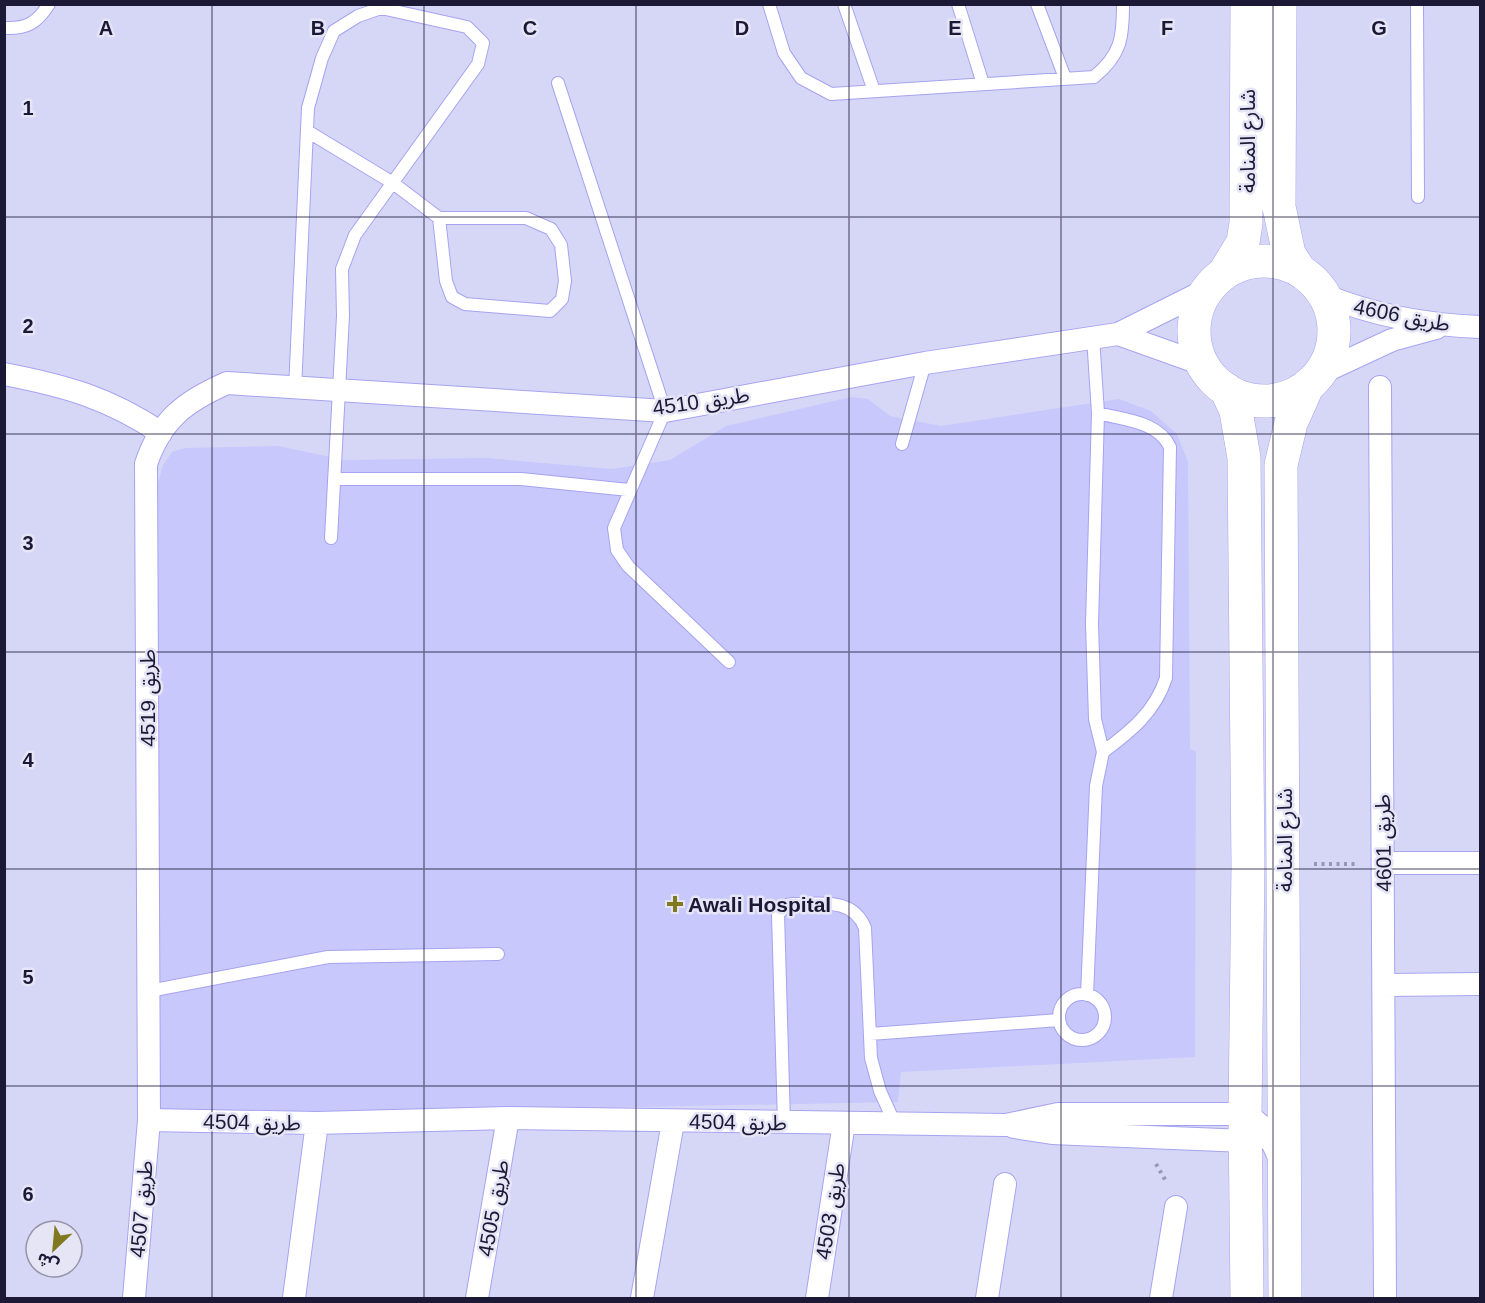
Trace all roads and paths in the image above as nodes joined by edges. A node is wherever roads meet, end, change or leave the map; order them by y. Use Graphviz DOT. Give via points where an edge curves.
graph roads {
  1 [pos="49,4"];
  2 [pos="769,4"];
  3 [pos="844,4"];
  4 [pos="958,4"];
  5 [pos="1037,4"];
  6 [pos="1247,4"];
  7 [pos="1280,4"];
  8 [pos="1417,4"];
  9 [pos="1123,5"];
  10 [pos="4,28"];
  11 [pos="1065,78"];
  12 [pos="558,83"];
  13 [pos="983,84"];
  14 [pos="874,91"];
  15 [pos="307,131"];
  16 [pos="393,183"];
  17 [pos="1418,197"];
  18 [pos="439,218"];
  19 [pos="1300,271"];
  20 [pos="1216,281"];
  21 [pos="1324,295"];
  22 [pos="1443,326"];
  23 [pos="1480,327"];
  24 [pos="1118,334"];
  25 [pos="1094,337"];
  26 [pos="925,363"];
  27 [pos="1202,364"];
  28 [pos="4,374"];
  29 [pos="1314,380"];
  30 [pos="1380,387"];
  31 [pos="295,389"];
  32 [pos="1226,389"];
  33 [pos="338,391"];
  34 [pos="665,411"];
  35 [pos="1098,413"];
  36 [pos="161,433"];
  37 [pos="902,444"];
  38 [pos="334,479"];
  39 [pos="629,490"];
  40 [pos="331,538"];
  41 [pos="729,662"];
  42 [pos="1103,752"];
  43 [pos="1480,863"];
  44 [pos="1383,864"];
  45 [pos="498,954"];
  46 [pos="1480,984"];
  47 [pos="1385,985"];
  48 [pos="148,991"];
  49 [pos="1087,994"];
  50 [pos="1059,1020"];
  51 [pos="870,1034"];
  52 [pos="508,1118"];
  53 [pos="149,1120"];
  54 [pos="673,1122"];
  55 [pos="317,1123"];
  56 [pos="784,1123"];
  57 [pos="844,1123"];
  58 [pos="895,1124"];
  59 [pos="1006,1125"];
  60 [pos="1261,1126"];
  61 [pos="1132,1136"];
  62 [pos="1005,1184"];
  63 [pos="1176,1207"];
  64 [pos="134,1299"];
  65 [pos="294,1299"];
  66 [pos="477,1299"];
  67 [pos="642,1299"];
  68 [pos="817,1299"];
  69 [pos="987,1299"];
  70 [pos="1161,1299"];
  71 [pos="1247,1299"];
  72 [pos="1285,1299"];
  73 [pos="1385,1299"];
  1 -- 10 [label="lane" via="39,20 22,29"];
  2 -- 14 [label="lane" via="784,53 801,78 831,94"];
  3 -- 14 [label="lane"];
  4 -- 13 [label="lane"];
  5 -- 11 [label="lane"];
  6 -- 20 [label="street, شارع المنامة" via="1246,223 1243,242"];
  7 -- 19 [label="street, شارع المنامة" via="1279,207 1289,254"];
  8 -- 17 [label="lane"];
  9 -- 11 [label="lane" via="1123,36 1111,63 1094,76"];
  11 -- 13 [label="lane"];
  12 -- 34 [label="lane"];
  13 -- 14 [label="lane"];
  15 -- 16 [label="lane"];
  15 -- 16 [label="lane" via="308,108 334,31 381,8 467,27 483,43 478,64"];
  15 -- 31 [label="lane"];
  16 -- 18 [label="lane"];
  16 -- 33 [label="lane" via="355,235 342,269"];
  18 -- 18 [label="lane" via="446,281 452,297 465,304 550,311 562,299 565,281 561,245 551,229 526,218"];
  19 -- 20 [label="street" via="1275,262 1249,262"];
  19 -- 21 [label="street"];
  20 -- 24 [label="street"];
  20 -- 27 [label="street" via="1196,314 1194,339"];
  21 -- 22 [label="street, طريق 4606" via="1384,316"];
  21 -- 29 [label="street" via="1332,314 1334,335 1330,355"];
  22 -- 23 [label="street, طريق 4606"];
  22 -- 29 [label="street" via="1392,340"];
  24 -- 25 [label="street, طريق 4510"];
  24 -- 27 [label="street, طريق 4510"];
  25 -- 26 [label="street, طريق 4510"];
  25 -- 35 [label="lane"];
  26 -- 34 [label="street, طريق 4510"];
  26 -- 37 [label="lane"];
  27 -- 32 [label="street"];
  28 -- 36 [label="street" via="67,387 128,411"];
  29 -- 32 [label="street" via="1288,397 1267,401 1245,399"];
  29 -- 60 [label="street, شارع المنامة" via="1292,423 1281,465"];
  30 -- 44 [label="street, طريق 4601"];
  31 -- 33 [label="street, طريق 4510"];
  31 -- 36 [label="street, طريق 4519" via="227,383 198,396 171,417"];
  32 -- 60 [label="street, شارع المنامة" via="1236,411 1245,458 1248,853"];
  33 -- 34 [label="street, طريق 4510"];
  33 -- 38 [label="lane"];
  34 -- 39 [label="lane"];
  35 -- 42 [label="lane" via="1092,624 1095,719"];
  35 -- 42 [label="lane" via="1156,429 1170,447 1166,678 1159,699 1136,727"];
  36 -- 48 [label="street, طريق 4519" via="146,464 145,495"];
  38 -- 39 [label="lane" via="521,479"];
  38 -- 40 [label="lane"];
  39 -- 41 [label="lane" via="614,528 617,550 628,566"];
  42 -- 49 [label="lane" via="1096,786"];
  43 -- 44 [label="street"];
  44 -- 47 [label="street, طريق 4601"];
  45 -- 48 [label="lane" via="328,957"];
  46 -- 47 [label="street"];
  47 -- 73 [label="street, طريق 4601"];
  48 -- 53 [label="street, طريق 4519"];
  49 -- 50 [label="lane" via="1078,994 1063,1003"];
  49 -- 50 [label="lane" via="1102,1005 1104,1022 1100,1030 1085,1039 1076,1039 1062,1028"];
  50 -- 51 [label="lane"];
  51 -- 56 [label="lane" via="862,919 839,904 787,905 777,921"];
  51 -- 58 [label="lane" via="874,1075"];
  52 -- 54 [label="street, طريق 4504"];
  52 -- 55 [label="street, طريق 4504"];
  52 -- 66 [label="street, طريق 4505"];
  53 -- 55 [label="street, طريق 4504"];
  53 -- 64 [label="street, طريق 4507"];
  54 -- 56 [label="street, طريق 4504"];
  54 -- 67 [label="street"];
  55 -- 65 [label="street"];
  56 -- 57 [label="street, طريق 4504"];
  57 -- 58 [label="street, طريق 4504"];
  57 -- 68 [label="street, طريق 4503"];
  58 -- 59 [label="street, طريق 4504"];
  59 -- 60 [label="street, طريق 4504" via="1058,1114"];
  59 -- 61 [label="street" via="1053,1133"];
  60 -- 61 [label="street"];
  60 -- 71 [label="street, شارع المنامة"];
  60 -- 72 [label="street, شارع المنامة" via="1284,1180"];
  61 -- 63 [label="path" via="1155,1162"];
  62 -- 69 [label="street"];
  63 -- 70 [label="street"];
}
